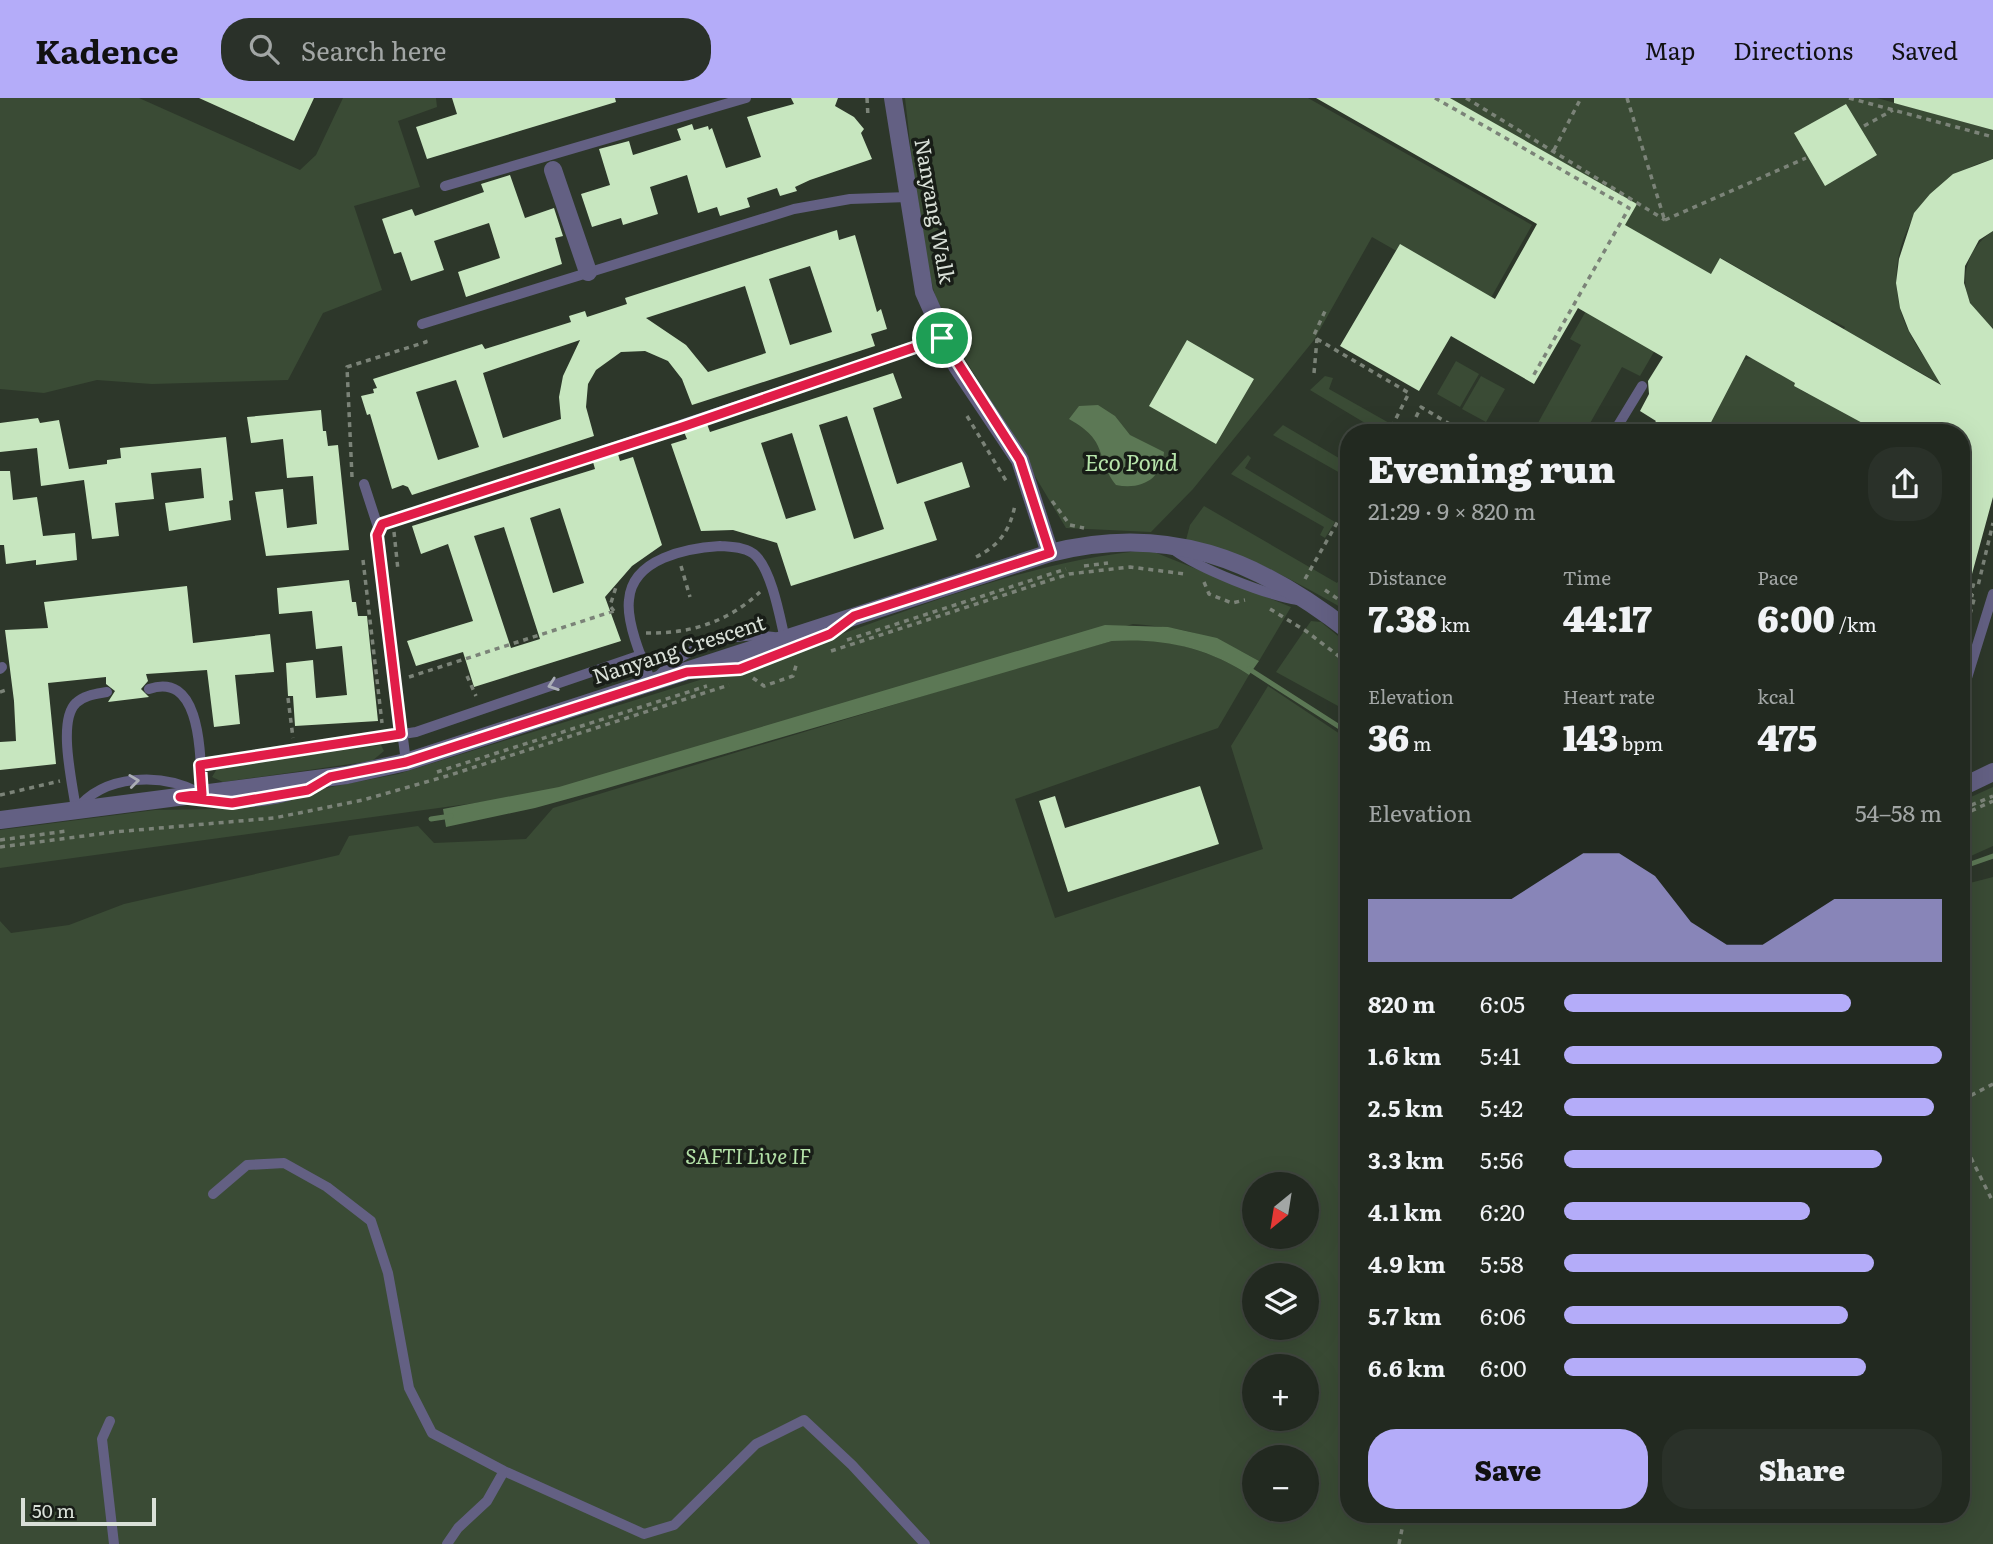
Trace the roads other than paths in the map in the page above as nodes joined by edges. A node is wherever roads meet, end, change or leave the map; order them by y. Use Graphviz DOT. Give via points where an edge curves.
graph roads {
  1 [pos="746,98"];
  2 [pos="891,100"];
  3 [pos="553,170"];
  4 [pos="445,186"];
  5 [pos="908,197"];
  6 [pos="589,272"];
  7 [pos="422,324"];
  8 [pos="942,338"];
  9 [pos="1642,386"];
  10 [pos="1619,424"];
  11 [pos="358,485"];
  12 [pos="378,527"];
  13 [pos="1050,553"];
  14 [pos="1993,594"];
  15 [pos="1323,611"];
  16 [pos="854,616"];
  17 [pos="1340,616"];
  18 [pos="1340,624"];
  19 [pos="785,639"];
  20 [pos="641,655"];
  21 [pos="1970,669"];
  22 [pos="687,672"];
  23 [pos="652,684"];
  24 [pos="149,689"];
  25 [pos="107,692"];
  26 [pos="401,734"];
  27 [pos="406,762"];
  28 [pos="200,765"];
  29 [pos="1993,772"];
  30 [pos="330,777"];
  31 [pos="1970,783"];
  32 [pos="202,794"];
  33 [pos="180,797"];
  34 [pos="76,810"];
  35 [pos="0,820"];
  36 [pos="213,1194"];
  37 [pos="110,1421"];
  38 [pos="505,1471"];
  39 [pos="114,1544"];
  40 [pos="447,1544"];
  41 [pos="925,1544"];
  1 -- 4 [label="lane"];
  2 -- 5 [label="street, Nanyang Walk"];
  3 -- 6 [label="street"];
  5 -- 6 [label="lane" via="850,199 794,209"];
  5 -- 8 [label="street, Nanyang Walk" via="918,268"];
  6 -- 7 [label="lane"];
  8 -- 12 [label="lane"];
  8 -- 13 [label="street, Nanyang Walk" via="1020,460"];
  9 -- 10 [label="lane"];
  11 -- 12 [label="lane"];
  12 -- 26 [label="lane"];
  13 -- 15 [label="street, Nanyang Crescent" via="1106,541 1164,544 1232,562"];
  13 -- 16 [label="street, Nanyang Crescent"];
  14 -- 21 [label="lane"];
  15 -- 17 [label="lane"];
  15 -- 18 [label="street, Nanyang Crescent"];
  16 -- 19 [label="street, Nanyang Crescent"];
  16 -- 22 [label="lane" via="830,634 740,669"];
  19 -- 20 [label="lane" via="757,556 720,546 676,552 647,569 635,583 628,598"];
  19 -- 22 [label="street, Nanyang Crescent"];
  19 -- 23 [label="lane" via="762,634 715,643 666,665"];
  20 -- 23 [label="lane"];
  20 -- 26 [label="lane, one-way"];
  22 -- 23 [label="street, Nanyang Crescent"];
  23 -- 27 [label="street, Nanyang Crescent"];
  24 -- 28 [label="lane" via="171,688 192,708"];
  25 -- 34 [label="lane" via="84,698 70,712 66,727"];
  26 -- 27 [label="lane"];
  26 -- 28 [label="lane"];
  27 -- 30 [label="street, Nanyang Crescent"];
  28 -- 32 [label="lane"];
  29 -- 31 [label="street"];
  30 -- 32 [label="street, Nanyang Crescent"];
  30 -- 33 [label="lane" via="308,790 255,800 214,803"];
  32 -- 33 [label="street, Nanyang Crescent"];
  34 -- 32 [label="lane, one-way" via="88,794 138,779 184,784"];
  33 -- 34 [label="street, Nanyang Crescent"];
  34 -- 35 [label="street, Nanyang Crescent"];
  36 -- 38 [label="lane" via="247,1165 284,1163 371,1221 388,1272 409,1388 432,1433"];
  37 -- 39 [label="lane" via="102,1439"];
  38 -- 40 [label="lane" via="487,1501"];
  38 -- 41 [label="lane" via="644,1534 674,1525 756,1444 804,1420"];
}
